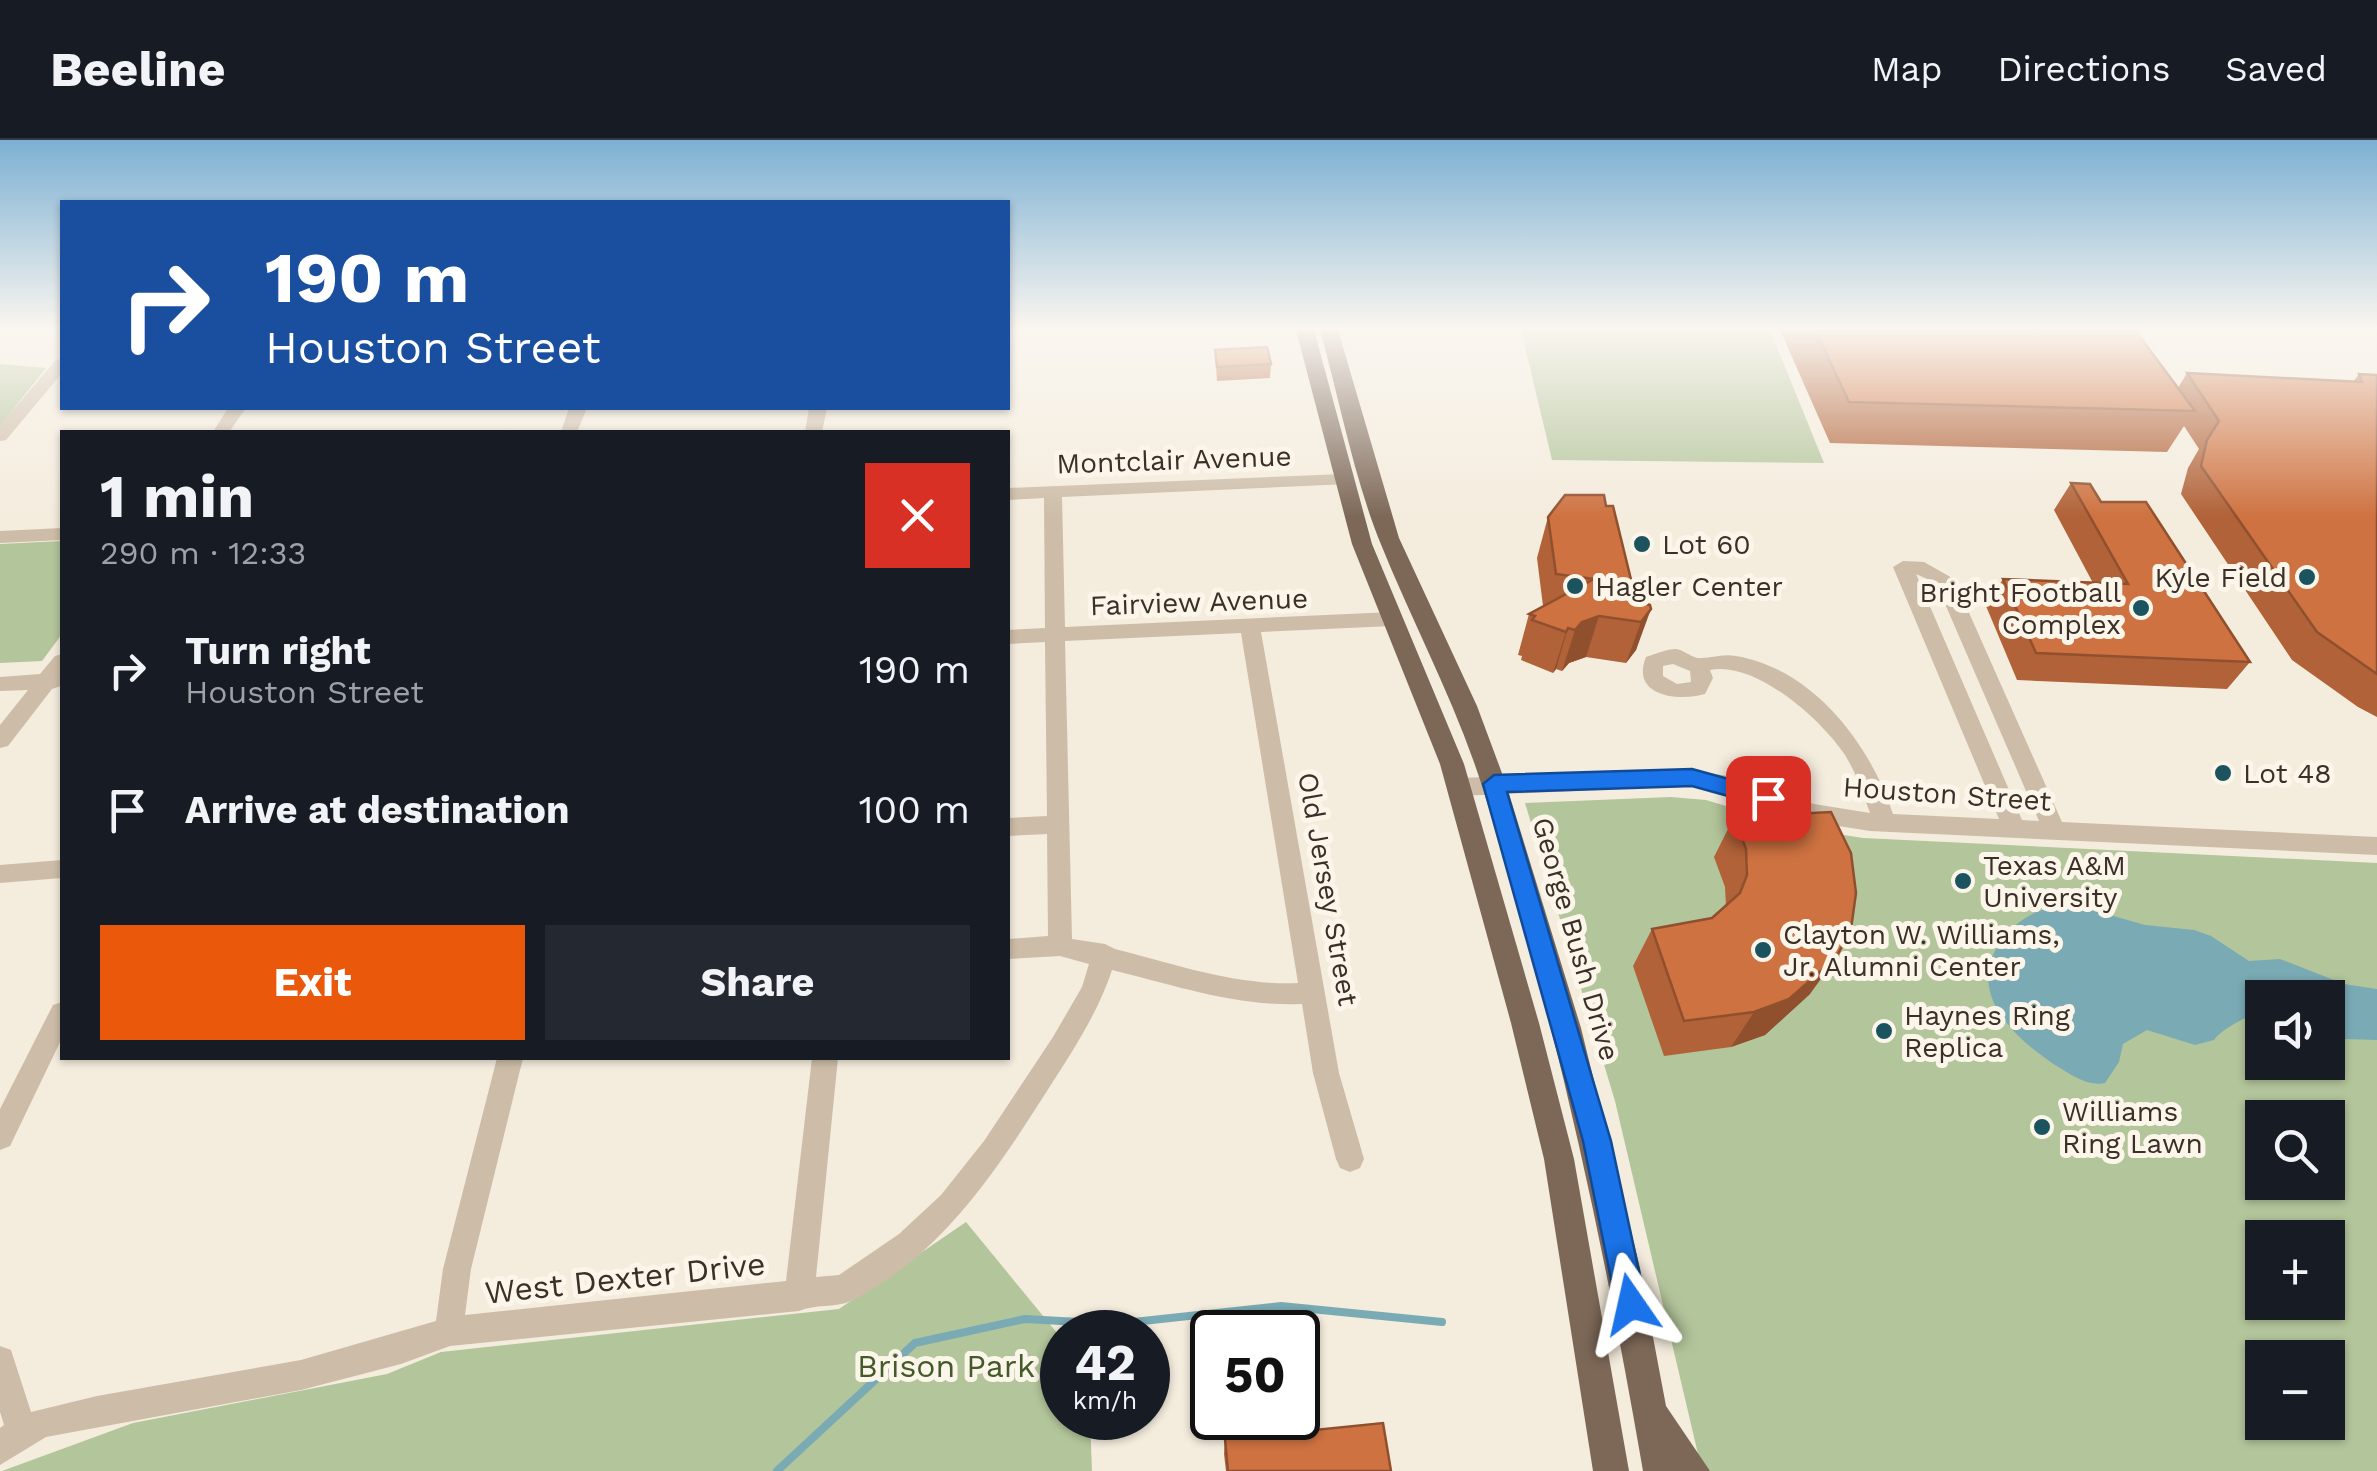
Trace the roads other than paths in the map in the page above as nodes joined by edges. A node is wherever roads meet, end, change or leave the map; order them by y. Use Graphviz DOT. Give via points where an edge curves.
graph roads {
  1 [pos="37,392"];
  2 [pos="1320,392"];
  3 [pos="1347,392"];
  4 [pos="0,436"];
  5 [pos="1342,480"];
  6 [pos="1054,492"];
  7 [pos="1010,494"];
  8 [pos="60,534"];
  9 [pos="0,537"];
  10 [pos="1403,576"];
  11 [pos="1392,620"];
  12 [pos="1250,628"];
  13 [pos="1055,635"];
  14 [pos="1010,636"];
  15 [pos="1698,666"];
  16 [pos="55,681"];
  17 [pos="0,684"];
  18 [pos="0,740"];
  19 [pos="1494,784"];
  20 [pos="1459,787"];
  21 [pos="1884,823"];
  22 [pos="1058,824"];
  23 [pos="1010,827"];
  24 [pos="2014,830"];
  25 [pos="2055,832"];
  26 [pos="2377,846"];
  27 [pos="60,869"];
  28 [pos="0,874"];
  29 [pos="1060,946"];
  30 [pos="1010,949"];
  31 [pos="1105,954"];
  32 [pos="1314,993"];
  33 [pos="60,1017"];
  34 [pos="509,1060"];
  35 [pos="825,1060"];
  36 [pos="0,1137"];
  37 [pos="1350,1159"];
  38 [pos="799,1296"];
  39 [pos="450,1331"];
  40 [pos="0,1361"];
  41 [pos="1650,1412"];
  42 [pos="10,1440"];
  43 [pos="1611,1471"];
  44 [pos="1661,1471"];
  45 [pos="1692,1471"];
  1 -- 4 [label="street"];
  2 -- 5 [label="main road"];
  3 -- 10 [label="main road, George Bush Drive"];
  5 -- 6 [label="street, Montclair Avenue"];
  5 -- 10 [label="main road" via="1358,488 1386,569"];
  5 -- 11 [label="main road"];
  6 -- 7 [label="street, Montclair Avenue"];
  6 -- 13 [label="street"];
  8 -- 9 [label="street"];
  10 -- 19 [label="main road, George Bush Drive"];
  11 -- 12 [label="street, Fairview Avenue"];
  11 -- 20 [label="main road"];
  12 -- 13 [label="street, Fairview Avenue"];
  12 -- 32 [label="street, Old Jersey Street"];
  13 -- 14 [label="street, Fairview Avenue"];
  13 -- 22 [label="street"];
  15 -- 21 [label="street" via="1745,665 1807,702 1854,753"];
  16 -- 17 [label="street"];
  16 -- 18 [label="street"];
  19 -- 20 [label="street, Houston Street"];
  19 -- 21 [label="street, Houston Street" via="1692,778 1812,813"];
  19 -- 41 [label="main road, George Bush Drive" via="1597,1141"];
  20 -- 43 [label="main road" via="1559,1159"];
  21 -- 24 [label="street, Houston Street"];
  22 -- 23 [label="street"];
  22 -- 29 [label="street"];
  24 -- 25 [label="street, Houston Street"];
  24 -- 25 [label="street" via="1903,567 1944,579"];
  25 -- 26 [label="street, Houston Street"];
  27 -- 28 [label="street"];
  29 -- 30 [label="street"];
  29 -- 31 [label="street"];
  31 -- 32 [label="street" via="1223,988"];
  31 -- 38 [label="street, West Dexter Drive" via="1062,1045 950,1204 909,1244 844,1289"];
  32 -- 37 [label="street, Old Jersey Street" via="1326,1073"];
  33 -- 36 [label="street"];
  34 -- 39 [label="street" via="450,1300"];
  35 -- 38 [label="street"];
  38 -- 39 [label="street, West Dexter Drive"];
  39 -- 42 [label="street, West Dexter Drive" via="318,1373 72,1416"];
  40 -- 42 [label="street"];
  41 -- 44 [label="main road, George Bush Drive"];
  41 -- 45 [label="main road"];
}
